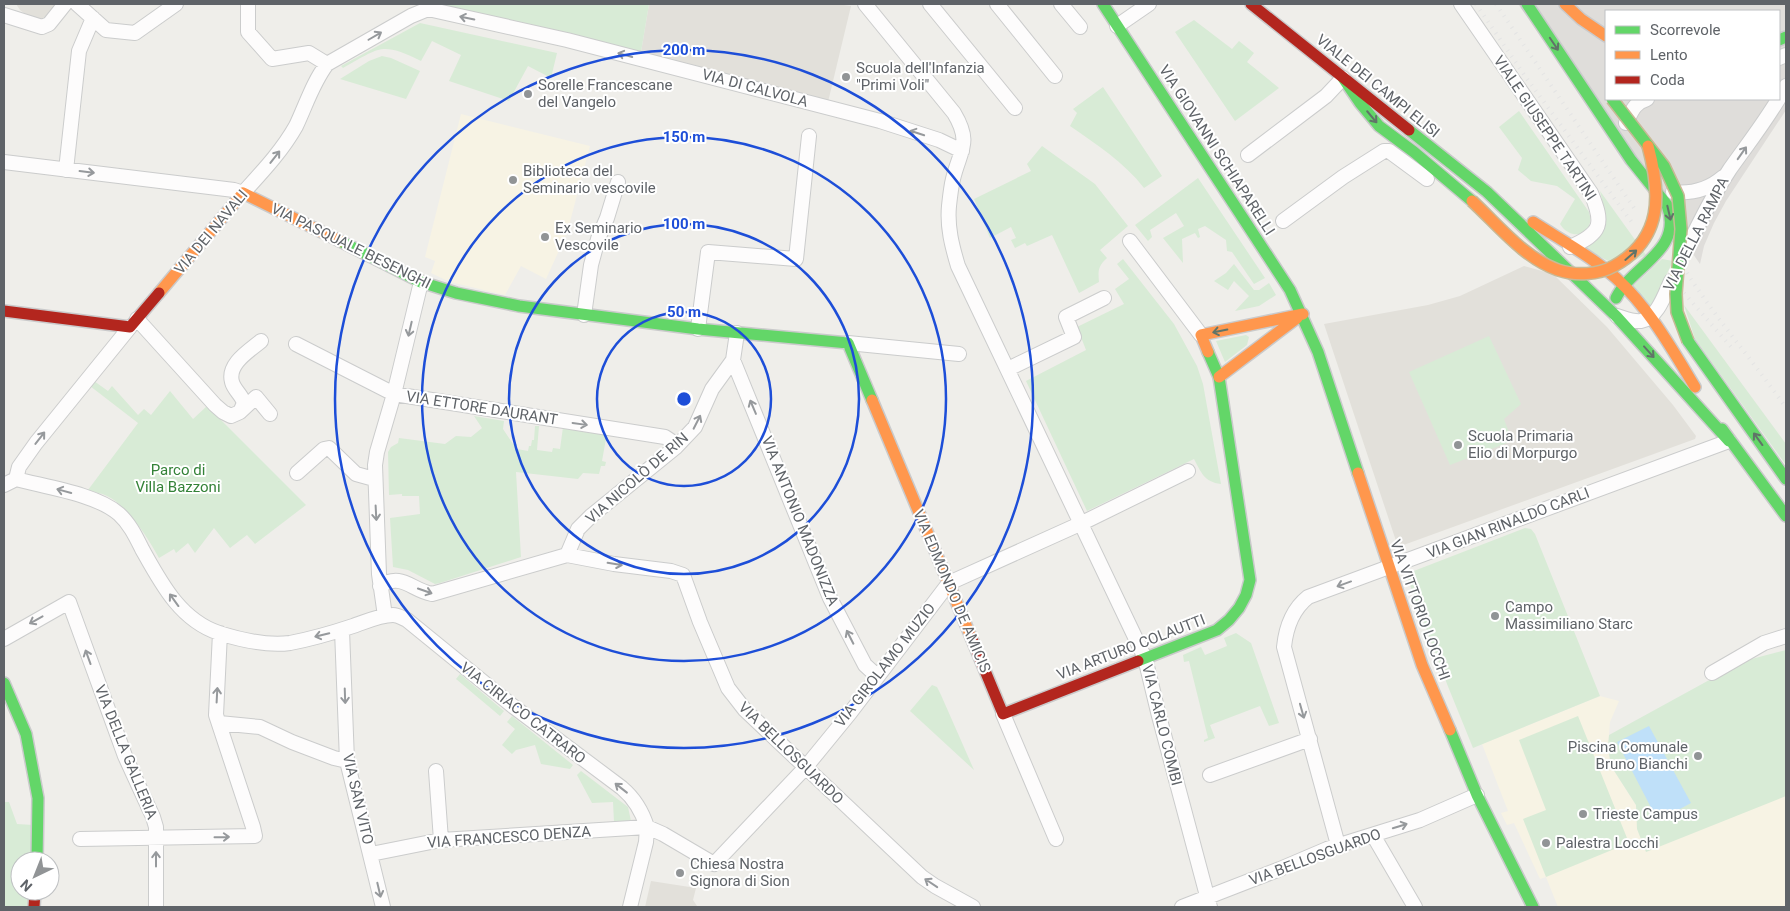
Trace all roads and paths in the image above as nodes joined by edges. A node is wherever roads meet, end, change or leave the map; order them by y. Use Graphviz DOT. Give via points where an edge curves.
graph roads {
  1 [pos="65,4"];
  2 [pos="77,4"];
  3 [pos="176,4"];
  4 [pos="248,4"];
  5 [pos="865,4"];
  6 [pos="930,4"];
  7 [pos="999,4"];
  8 [pos="1062,4"];
  9 [pos="1103,4"];
  10 [pos="1149,4"];
  11 [pos="1251,4"];
  12 [pos="1461,4"];
  13 [pos="1527,4"];
  14 [pos="1565,4"];
  15 [pos="431,6"];
  16 [pos="4,15"];
  17 [pos="93,18"];
  18 [pos="1118,26"];
  19 [pos="1080,27"];
  20 [pos="1605,35"];
  21 [pos="327,64"];
  22 [pos="1055,76"];
  23 [pos="1344,78"];
  24 [pos="1613,100"];
  25 [pos="1644,100"];
  26 [pos="1777,100"];
  27 [pos="1015,108"];
  28 [pos="809,136"];
  29 [pos="1648,146"];
  30 [pos="962,151"];
  31 [pos="1248,156"];
  32 [pos="1632,160"];
  33 [pos="4,162"];
  34 [pos="66,170"];
  35 [pos="1729,171"];
  36 [pos="618,182"];
  37 [pos="1651,185"];
  38 [pos="1487,192"];
  39 [pos="244,193"];
  40 [pos="1283,221"];
  41 [pos="1535,237"];
  42 [pos="1130,241"];
  43 [pos="1570,247"];
  44 [pos="421,282"];
  45 [pos="1623,285"];
  46 [pos="1104,298"];
  47 [pos="1664,298"];
  48 [pos="4,312"];
  49 [pos="1302,314"];
  50 [pos="584,315"];
  51 [pos="1616,316"];
  52 [pos="1650,317"];
  53 [pos="134,323"];
  54 [pos="1249,325"];
  55 [pos="698,329"];
  56 [pos="737,333"];
  57 [pos="1202,335"];
  58 [pos="1664,338"];
  59 [pos="261,341"];
  60 [pos="848,343"];
  61 [pos="296,344"];
  62 [pos="1260,346"];
  63 [pos="959,354"];
  64 [pos="733,360"];
  65 [pos="1008,369"];
  66 [pos="1219,377"];
  67 [pos="394,394"];
  68 [pos="240,412"];
  69 [pos="270,414"];
  70 [pos="1729,440"];
  71 [pos="676,447"];
  72 [pos="1188,471"];
  73 [pos="296,473"];
  74 [pos="374,479"];
  75 [pos="1786,479"];
  76 [pos="10,482"];
  77 [pos="1786,516"];
  78 [pos="1082,523"];
  79 [pos="567,555"];
  80 [pos="1390,568"];
  81 [pos="949,583"];
  82 [pos="380,586"];
  83 [pos="385,616"];
  84 [pos="342,630"];
  85 [pos="220,634"];
  86 [pos="1786,636"];
  87 [pos="4,638"];
  88 [pos="1145,658"];
  89 [pos="1712,673"];
  90 [pos="878,676"];
  91 [pos="4,682"];
  92 [pos="1003,714"];
  93 [pos="220,724"];
  94 [pos="1310,739"];
  95 [pos="347,761"];
  96 [pos="805,768"];
  97 [pos="436,771"];
  98 [pos="1210,775"];
  99 [pos="1476,795"];
  100 [pos="647,827"];
  101 [pos="1373,835"];
  102 [pos="156,838"];
  103 [pos="80,839"];
  104 [pos="1056,839"];
  105 [pos="441,840"];
  106 [pos="1338,845"];
  107 [pos="37,851"];
  108 [pos="371,854"];
  109 [pos="1208,902"];
  110 [pos="156,907"];
  111 [pos="383,907"];
  112 [pos="630,907"];
  113 [pos="973,907"];
  114 [pos="1182,907"];
  115 [pos="1415,907"];
  116 [pos="1533,907"];
  1 -- 16 [label="street" via="49,24 42,27"];
  2 -- 17 [label="street"];
  3 -- 17 [label="street" via="135,33 106,30"];
  4 -- 21 [label="street" via="248,32 272,58 309,53"];
  5 -- 30 [label="street, VIA CARLO COMBI" via="954,113 963,132"];
  6 -- 27 [label="street"];
  7 -- 22 [label="street"];
  8 -- 19 [label="street"];
  9 -- 18 [label="main road, VIA GIOVANNI SCHIAPARELLI"];
  10 -- 18 [label="street"];
  11 -- 23 [label="main road, VIALE DEI CAMPI ELISI"];
  12 -- 43 [label="street, VIALE GIUSEPPE TARTINI" via="1591,193 1599,223 1586,240"];
  13 -- 32 [label="main road, one-way"];
  14 -- 20 [label="main road"];
  21 -- 15 [label="street, VIA DEI NAVALI, one-way"];
  30 -- 15 [label="street, VIA DI CALVOLA, one-way" via="880,121"];
  17 -- 34 [label="street" via="80,51"];
  18 -- 49 [label="main road, VIA GIOVANNI SCHIAPARELLI" via="1290,290"];
  39 -- 21 [label="street, VIA DEI NAVALI, one-way" via="286,142"];
  23 -- 29 [label="main road, one-way, bridge" via="1379,126 1532,253 1558,269 1575,273 1590,274 1620,264 1644,243 1651,228 1657,198 1655,167"];
  23 -- 31 [label="street" via="1326,96"];
  23 -- 38 [label="main road, VIALE DEI CAMPI ELISI"];
  24 -- 29 [label="main road, bridge"];
  25 -- 32 [label="street" via="1637,102 1625,126"];
  35 -- 26 [label="street, VIA DELLA RAMPA, one-way"];
  28 -- 55 [label="street" via="796,259 708,252"];
  75 -- 29 [label="main road, one-way, bridge" via="1688,341 1677,312 1681,229 1678,196 1672,181"];
  30 -- 65 [label="street, VIA CARLO COMBI" via="950,198 950,239 958,266"];
  32 -- 37 [label="main road"];
  33 -- 34 [label="street, VIA PASQUALE BESENGHI"];
  34 -- 39 [label="street, VIA PASQUALE BESENGHI, one-way"];
  35 -- 37 [label="street, VIA DELLA RAMPA" via="1718,181 1696,191 1665,191"];
  35 -- 47 [label="street, VIA DELLA RAMPA" via="1701,220"];
  36 -- 50 [label="street" via="591,265"];
  37 -- 45 [label="main road, one-way" via="1671,212 1670,231 1654,258"];
  38 -- 41 [label="main road, VIALE DEI CAMPI ELISI"];
  38 -- 43 [label="main road, VIALE DEI CAMPI ELISI"];
  39 -- 44 [label="main road, VIA PASQUALE BESENGHI"];
  39 -- 53 [label="main road, VIA DEI NAVALI"];
  40 -- 41 [label="street" via="1357,168 1389,151 1480,218 1507,242 1518,246 1529,244"];
  41 -- 51 [label="main road, VIALE DEI CAMPI ELISI"];
  42 -- 57 [label="street"];
  43 -- 45 [label="main road, VIALE DEI CAMPI ELISI"];
  44 -- 50 [label="main road, VIA PASQUALE BESENGHI" via="438,289 519,306"];
  44 -- 67 [label="street, one-way"];
  45 -- 51 [label="main road" via="1615,300"];
  45 -- 52 [label="main road, VIALE DEI CAMPI ELISI"];
  46 -- 65 [label="street" via="1066,317 1074,338"];
  47 -- 52 [label="street, VIA DELLA RAMPA"];
  47 -- 58 [label="street, VIA DELLA RAMPA" via="1661,316"];
  48 -- 53 [label="main road"];
  49 -- 54 [label="main road"];
  49 -- 62 [label="main road"];
  49 -- 80 [label="main road, VIA VITTORIO LOCCHI" via="1322,361"];
  50 -- 55 [label="main road, VIA PASQUALE BESENGHI"];
  51 -- 52 [label="street" via="1642,321"];
  51 -- 70 [label="main road, VIALE DEI CAMPI ELISI, one-way"];
  52 -- 58 [label="main road, VIALE DEI CAMPI ELISI"];
  53 -- 68 [label="street" via="218,409 231,416"];
  76 -- 53 [label="street, VIA DEI NAVALI, one-way" via="36,443"];
  54 -- 57 [label="main road, one-way"];
  54 -- 62 [label="main road"];
  55 -- 56 [label="main road, VIA PASQUALE BESENGHI"];
  56 -- 60 [label="main road, VIA PASQUALE BESENGHI"];
  56 -- 64 [label="street, VIA NICOLÒ DE RIN"];
  57 -- 66 [label="main road, VIA ARTURO COLAUTTI"];
  58 -- 70 [label="main road, VIALE DEI CAMPI ELISI"];
  59 -- 68 [label="street" via="234,367 232,381 243,400"];
  60 -- 63 [label="street"];
  60 -- 81 [label="main road, VIA EDMONDO DE AMICIS"];
  61 -- 67 [label="street, VIA ETTORE DAURANT"];
  62 -- 66 [label="main road"];
  71 -- 64 [label="street, VIA NICOLÒ DE RIN, one-way" via="695,427 712,389"];
  90 -- 64 [label="street, VIA ANTONIO MADONIZZA, one-way" via="865,665 830,598"];
  65 -- 78 [label="street, VIA CARLO COMBI"];
  66 -- 88 [label="main road, VIA ARTURO COLAUTTI" via="1250,580 1249,591 1236,614 1217,630"];
  67 -- 71 [label="street, VIA ETTORE DAURANT, one-way" via="665,437"];
  67 -- 74 [label="street" via="377,452"];
  68 -- 69 [label="street" via="256,397"];
  70 -- 77 [label="main road"];
  70 -- 80 [label="street, VIA GIAN RINALDO CARLI"];
  71 -- 79 [label="street, VIA NICOLÒ DE RIN" via="591,516 578,529"];
  72 -- 78 [label="street, VIA GIROLAMO MUZIO"];
  73 -- 74 [label="street" via="329,448 356,474"];
  74 -- 82 [label="street, one-way"];
  85 -- 76 [label="street, one-way" via="206,628 173,600 132,529 104,503"];
  78 -- 81 [label="street, VIA GIROLAMO MUZIO"];
  78 -- 88 [label="street, VIA CARLO COMBI"];
  82 -- 79 [label="street, one-way" via="395,580 432,594"];
  79 -- 96 [label="street, VIA BELLOSGUARDO, one-way" via="683,575 728,688 747,713"];
  80 -- 94 [label="street, VIA GIAN RINALDO CARLI, one-way" via="1308,596 1298,605 1286,633 1284,647"];
  80 -- 99 [label="main road, VIA VITTORIO LOCCHI" via="1422,665"];
  81 -- 90 [label="street, VIA GIROLAMO MUZIO"];
  81 -- 92 [label="main road, VIA EDMONDO DE AMICIS"];
  82 -- 83 [label="street"];
  83 -- 84 [label="street"];
  100 -- 83 [label="street, VIA CIRIACO CATRARO, one-way" via="632,796 514,707 407,620 395,615"];
  84 -- 85 [label="street, one-way" via="275,644"];
  84 -- 95 [label="street, VIA SAN VITO, one-way"];
  93 -- 85 [label="street, one-way" via="216,715"];
  86 -- 89 [label="street" via="1764,643"];
  102 -- 87 [label="street, VIA DELLA GALLERIA, one-way" via="154,817 125,756 69,602"];
  88 -- 92 [label="main road, VIA ARTURO COLAUTTI"];
  88 -- 109 [label="street, VIA CARLO COMBI"];
  90 -- 96 [label="street, VIA GIROLAMO MUZIO"];
  91 -- 107 [label="main road" via="26,734 35,780 39,810"];
  92 -- 104 [label="street, VIA EDMONDO DE AMICIS"];
  93 -- 95 [label="street" via="260,727"];
  102 -- 93 [label="street, one-way" via="254,836 254,827"];
  94 -- 98 [label="street"];
  94 -- 106 [label="street, VIA GIAN RINALDO CARLI"];
  95 -- 108 [label="street, VIA SAN VITO"];
  96 -- 100 [label="street, VIA GIROLAMO MUZIO" via="714,864"];
  113 -- 96 [label="street, VIA BELLOSGUARDO, one-way" via="922,877"];
  97 -- 105 [label="street"];
  101 -- 99 [label="street, VIA BELLOSGUARDO, one-way" via="1420,820"];
  99 -- 116 [label="main road, VIA VITTORIO LOCCHI"];
  100 -- 105 [label="street, VIA FRANCESCO DENZA"];
  100 -- 112 [label="street"];
  101 -- 106 [label="street, VIA BELLOSGUARDO"];
  101 -- 115 [label="street"];
  102 -- 103 [label="street"];
  110 -- 102 [label="street, VIA DELLA GALLERIA, one-way"];
  105 -- 108 [label="street, VIA FRANCESCO DENZA"];
  106 -- 109 [label="street, VIA BELLOSGUARDO"];
  108 -- 111 [label="street, VIA SAN VITO, one-way"];
  109 -- 114 [label="street, VIA BELLOSGUARDO"];
}
